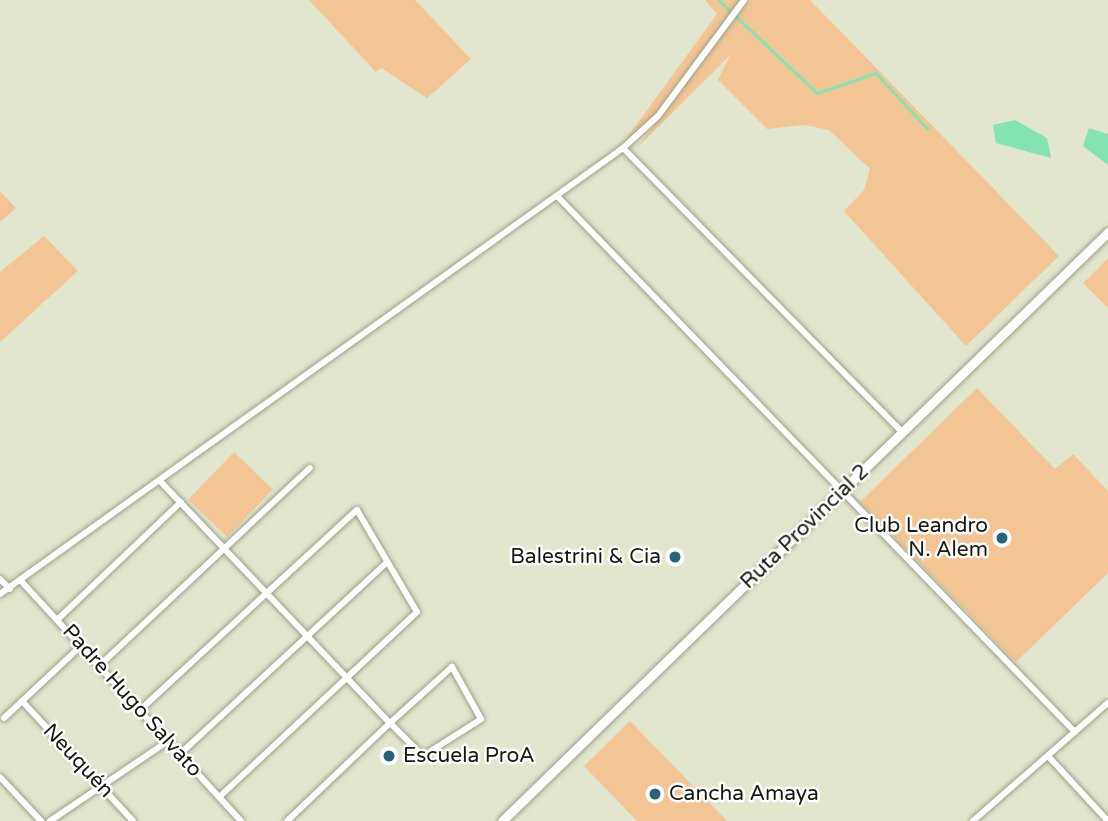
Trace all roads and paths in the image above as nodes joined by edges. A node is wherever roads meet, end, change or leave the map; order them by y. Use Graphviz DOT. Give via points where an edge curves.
graph roads {
  1 [pos="744,0"];
  2 [pos="623,148"];
  3 [pos="558,197"];
  4 [pos="1108,232"];
  5 [pos="902,432"];
  6 [pos="310,468"];
  7 [pos="161,482"];
  8 [pos="839,493"];
  9 [pos="181,502"];
  10 [pos="225,548"];
  11 [pos="387,562"];
  12 [pos="0,579"];
  13 [pos="22,582"];
  14 [pos="10,589"];
  15 [pos="268,593"];
  16 [pos="0,594"];
  17 [pos="57,620"];
  18 [pos="309,636"];
  19 [pos="80,646"];
  20 [pos="99,666"];
  21 [pos="346,676"];
  22 [pos="22,701"];
  23 [pos="1108,703"];
  24 [pos="140,710"];
  25 [pos="4,718"];
  26 [pos="390,723"];
  27 [pos="1075,732"];
  28 [pos="168,741"];
  29 [pos="180,754"];
  30 [pos="1048,756"];
  31 [pos="0,777"];
  32 [pos="100,787"];
  33 [pos="219,797"];
  34 [pos="237,820"];
  35 [pos="1107,820"];
  36 [pos="41,821"];
  37 [pos="50,821"];
  38 [pos="133,821"];
  39 [pos="287,821"];
  40 [pos="502,821"];
  41 [pos="973,821"];
  1 -- 2 [label="street" via="658,116"];
  2 -- 3 [label="street"];
  2 -- 5 [label="street"];
  3 -- 7 [label="street"];
  3 -- 8 [label="street"];
  4 -- 5 [label="main road, Ruta Provincial 2"];
  5 -- 8 [label="main road, Ruta Provincial 2"];
  6 -- 10 [label="street"];
  7 -- 9 [label="street"];
  7 -- 13 [label="street"];
  8 -- 27 [label="street"];
  8 -- 40 [label="main road, Ruta Provincial 2"];
  9 -- 10 [label="street"];
  9 -- 17 [label="street"];
  10 -- 15 [label="street"];
  10 -- 20 [label="street"];
  11 -- 15 [label="street" via="357,510"];
  11 -- 18 [label="street"];
  11 -- 21 [label="street" via="417,612"];
  12 -- 14 [label="street"];
  13 -- 14 [label="street"];
  13 -- 17 [label="street, Padre Hugo Salvato"];
  14 -- 16 [label="street"];
  15 -- 18 [label="street"];
  15 -- 24 [label="street"];
  17 -- 19 [label="street, Padre Hugo Salvato"];
  18 -- 21 [label="street"];
  18 -- 29 [label="street"];
  19 -- 20 [label="street, Padre Hugo Salvato"];
  19 -- 22 [label="street"];
  20 -- 24 [label="street, Padre Hugo Salvato"];
  21 -- 26 [label="street"];
  21 -- 33 [label="street"];
  22 -- 25 [label="street"];
  22 -- 32 [label="street, Neuquén"];
  23 -- 27 [label="street"];
  24 -- 28 [label="street, Padre Hugo Salvato"];
  26 -- 26 [label="street" via="452,667 481,719 423,756"];
  26 -- 39 [label="street"];
  27 -- 30 [label="street"];
  28 -- 29 [label="street, Padre Hugo Salvato"];
  28 -- 32 [label="street"];
  29 -- 33 [label="street, Padre Hugo Salvato"];
  30 -- 35 [label="street"];
  30 -- 41 [label="street"];
  31 -- 36 [label="street"];
  32 -- 37 [label="street"];
  32 -- 38 [label="street, Neuquén"];
  33 -- 34 [label="street, Padre Hugo Salvato"];
}
